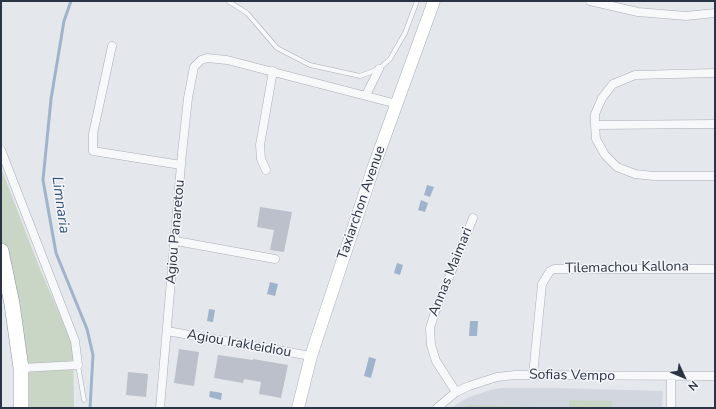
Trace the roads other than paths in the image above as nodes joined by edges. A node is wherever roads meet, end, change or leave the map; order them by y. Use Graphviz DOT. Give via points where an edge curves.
graph roads {
  1 [pos="228,1"];
  2 [pos="417,1"];
  3 [pos="434,1"];
  4 [pos="590,1"];
  5 [pos="715,13"];
  6 [pos="112,46"];
  7 [pos="379,69"];
  8 [pos="273,71"];
  9 [pos="715,73"];
  10 [pos="366,95"];
  11 [pos="397,104"];
  12 [pos="715,124"];
  13 [pos="595,125"];
  14 [pos="1,150"];
  15 [pos="182,165"];
  16 [pos="266,170"];
  17 [pos="715,176"];
  18 [pos="473,218"];
  19 [pos="176,241"];
  20 [pos="1,251"];
  21 [pos="275,259"];
  22 [pos="715,269"];
  23 [pos="167,331"];
  24 [pos="311,356"];
  25 [pos="78,365"];
  26 [pos="21,368"];
  27 [pos="533,375"];
  28 [pos="715,376"];
  29 [pos="671,377"];
  30 [pos="456,392"];
  31 [pos="84,400"];
  32 [pos="22,408"];
  33 [pos="160,408"];
  34 [pos="298,408"];
  35 [pos="437,408"];
  36 [pos="672,408"];
  1 -- 7 [label="lane" via="247,13 274,45 310,65 360,76"];
  2 -- 7 [label="lane" via="406,33 390,59"];
  3 -- 11 [label="main road, Taxiarchon Avenue"];
  4 -- 5 [label="street" via="638,12 686,16"];
  6 -- 15 [label="street" via="93,134 94,151"];
  7 -- 10 [label="street"];
  8 -- 10 [label="street"];
  8 -- 15 [label="street, Agiou Panaretou" via="207,58 194,67 188,98"];
  8 -- 16 [label="street" via="260,144 261,159"];
  9 -- 13 [label="street" via="635,75 613,84 602,98 595,114"];
  10 -- 11 [label="street"];
  11 -- 24 [label="main road, Taxiarchon Avenue"];
  12 -- 13 [label="street"];
  13 -- 17 [label="street" via="596,139 605,155 617,167 635,174 654,176"];
  14 -- 25 [label="street" via="75,341"];
  15 -- 19 [label="street, Agiou Panaretou"];
  18 -- 30 [label="street, Annas Maimari" via="430,328 436,362"];
  19 -- 21 [label="street"];
  19 -- 23 [label="street, Agiou Panaretou"];
  20 -- 26 [label="highway"];
  22 -- 27 [label="street, Tilemachou Kallona" via="550,271 542,284"];
  23 -- 24 [label="street, Agiou Irakleidiou"];
  23 -- 33 [label="street, Agiou Panaretou"];
  24 -- 34 [label="main road, Taxiarchon Avenue"];
  25 -- 26 [label="street"];
  25 -- 31 [label="lane"];
  26 -- 32 [label="highway"];
  27 -- 29 [label="street, Sofias Vempo"];
  27 -- 30 [label="street, Sofias Vempo" via="497,377"];
  28 -- 29 [label="street, Sofias Vempo"];
  29 -- 36 [label="street"];
  30 -- 35 [label="street, Sofias Vempo"];
}
